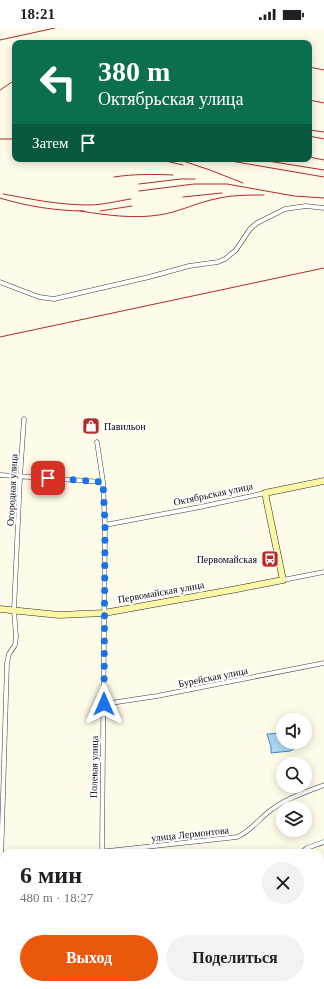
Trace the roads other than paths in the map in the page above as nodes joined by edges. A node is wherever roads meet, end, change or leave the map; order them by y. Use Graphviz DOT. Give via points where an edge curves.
graph roads {
  1 [pos="324,208"];
  2 [pos="0,282"];
  3 [pos="24,419"];
  4 [pos="97,442"];
  5 [pos="0,475"];
  6 [pos="20,477"];
  7 [pos="324,481"];
  8 [pos="103,482"];
  9 [pos="265,493"];
  10 [pos="105,525"];
  11 [pos="324,572"];
  12 [pos="283,580"];
  13 [pos="0,609"];
  14 [pos="14,610"];
  15 [pos="104,613"];
  16 [pos="324,663"];
  17 [pos="104,704"];
  18 [pos="324,785"];
  19 [pos="324,842"];
  20 [pos="2,849"];
  21 [pos="102,849"];
  22 [pos="129,849"];
  23 [pos="306,849"];
  1 -- 2 [label="street" via="306,206 285,209 257,223 236,250 218,262 188,266 54,299 39,297"];
  3 -- 6 [label="street, Огородная улица"];
  4 -- 8 [label="street, Полевая улица"];
  5 -- 6 [label="street"];
  6 -- 8 [label="street"];
  6 -- 14 [label="street, Огородная улица"];
  7 -- 9 [label="main road, Октябрьская улица"];
  8 -- 10 [label="street, Полевая улица"];
  9 -- 10 [label="street, Октябрьская улица"];
  9 -- 12 [label="main road"];
  10 -- 15 [label="street, Полевая улица"];
  11 -- 12 [label="street, Первомайская улица"];
  12 -- 15 [label="main road, Первомайская улица"];
  13 -- 14 [label="main road, Первомайская улица"];
  14 -- 15 [label="main road, Первомайская улица" via="59,615"];
  14 -- 20 [label="street, Огородная улица" via="15,645 7,663"];
  15 -- 17 [label="street, Полевая улица"];
  16 -- 17 [label="street, Бурейская улица"];
  17 -- 21 [label="street, Полевая улица"];
  18 -- 22 [label="street, улица Лермонтова" via="287,800 237,837"];
  19 -- 23 [label="street"];
}
